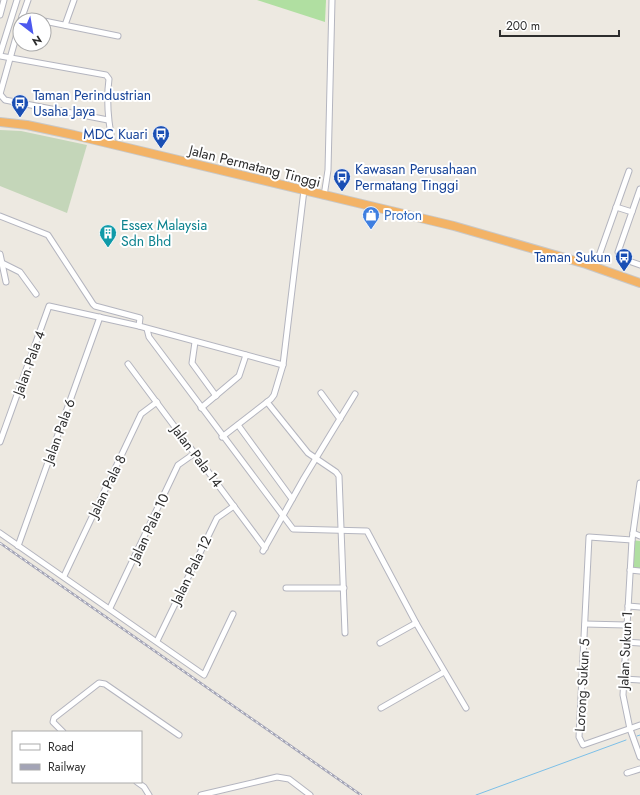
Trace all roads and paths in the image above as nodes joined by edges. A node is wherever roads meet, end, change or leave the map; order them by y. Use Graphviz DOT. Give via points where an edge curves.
graph roads {
  1 [pos="4,0"];
  2 [pos="17,0"];
  3 [pos="28,0"];
  4 [pos="74,0"];
  5 [pos="332,0"];
  6 [pos="24,12"];
  7 [pos="0,15"];
  8 [pos="52,23"];
  9 [pos="65,25"];
  10 [pos="118,36"];
  11 [pos="12,51"];
  12 [pos="0,55"];
  13 [pos="10,58"];
  14 [pos="0,94"];
  15 [pos="108,120"];
  16 [pos="0,122"];
  17 [pos="113,145"];
  18 [pos="629,171"];
  19 [pos="640,189"];
  20 [pos="304,190"];
  21 [pos="324,196"];
  22 [pos="616,207"];
  23 [pos="632,212"];
  24 [pos="0,216"];
  25 [pos="0,254"];
  26 [pos="2,263"];
  27 [pos="640,265"];
  28 [pos="595,267"];
  29 [pos="6,282"];
  30 [pos="640,283"];
  31 [pos="36,294"];
  32 [pos="100,317"];
  33 [pos="139,326"];
  34 [pos="148,329"];
  35 [pos="196,342"];
  36 [pos="246,355"];
  37 [pos="128,364"];
  38 [pos="282,365"];
  39 [pos="320,393"];
  40 [pos="355,394"];
  41 [pos="216,396"];
  42 [pos="157,402"];
  43 [pos="267,402"];
  44 [pos="201,408"];
  45 [pos="340,419"];
  46 [pos="238,426"];
  47 [pos="222,437"];
  48 [pos="0,442"];
  49 [pos="195,453"];
  50 [pos="316,459"];
  51 [pos="640,483"];
  52 [pos="292,499"];
  53 [pos="234,506"];
  54 [pos="282,517"];
  55 [pos="342,531"];
  56 [pos="0,533"];
  57 [pos="633,533"];
  58 [pos="640,536"];
  59 [pos="632,540"];
  60 [pos="18,546"];
  61 [pos="630,570"];
  62 [pos="640,571"];
  63 [pos="64,576"];
  64 [pos="286,588"];
  65 [pos="344,588"];
  66 [pos="628,606"];
  67 [pos="640,607"];
  68 [pos="110,608"];
  69 [pos="233,614"];
  70 [pos="416,624"];
  71 [pos="585,624"];
  72 [pos="626,625"];
  73 [pos="345,633"];
  74 [pos="157,641"];
  75 [pos="625,642"];
  76 [pos="380,643"];
  77 [pos="640,643"];
  78 [pos="444,672"];
  79 [pos="624,679"];
  80 [pos="640,680"];
  81 [pos="380,708"];
  82 [pos="466,708"];
  83 [pos="640,725"];
  84 [pos="630,729"];
  85 [pos="62,731"];
  86 [pos="179,736"];
  87 [pos="640,757"];
  88 [pos="640,769"];
  89 [pos="627,773"];
  90 [pos="138,783"];
  91 [pos="149,795"];
  92 [pos="201,795"];
  93 [pos="310,795"];
  1 -- 7 [label="street"];
  2 -- 12 [label="street"];
  3 -- 6 [label="street"];
  4 -- 9 [label="street"];
  5 -- 21 [label="street" via="328,170"];
  8 -- 9 [label="street"];
  9 -- 10 [label="street"];
  11 -- 13 [label="street"];
  12 -- 13 [label="street"];
  13 -- 14 [label="street"];
  13 -- 15 [label="street" via="106,75"];
  14 -- 15 [label="street" via="5,100"];
  15 -- 17 [label="street"];
  16 -- 17 [label="highway, Jalan Permatang Tinggi" via="28,125"];
  17 -- 20 [label="highway, Jalan Permatang Tinggi"];
  18 -- 22 [label="street"];
  19 -- 23 [label="street"];
  20 -- 21 [label="highway, Jalan Permatang Tinggi"];
  20 -- 38 [label="street"];
  21 -- 28 [label="highway, Jalan Permatang Tinggi" via="454,226"];
  22 -- 23 [label="street"];
  22 -- 28 [label="street"];
  23 -- 27 [label="street" via="618,256"];
  24 -- 33 [label="street" via="48,235 95,306 140,318"];
  25 -- 26 [label="street"];
  26 -- 29 [label="street"];
  26 -- 31 [label="street" via="20,272"];
  28 -- 30 [label="highway, Jalan Permatang Tinggi"];
  32 -- 33 [label="street"];
  32 -- 48 [label="street, Jalan Pala 4" via="49,306"];
  32 -- 60 [label="street, Jalan Pala 6"];
  33 -- 34 [label="street"];
  34 -- 35 [label="street"];
  34 -- 44 [label="street" via="149,337"];
  35 -- 36 [label="street"];
  35 -- 41 [label="street" via="192,363"];
  36 -- 38 [label="street"];
  36 -- 41 [label="street" via="239,376"];
  37 -- 42 [label="street, Jalan Pala 14"];
  38 -- 43 [label="street" via="274,397"];
  39 -- 45 [label="street"];
  40 -- 45 [label="street"];
  41 -- 44 [label="street"];
  42 -- 49 [label="street, Jalan Pala 14"];
  42 -- 63 [label="street, Jalan Pala 8" via="141,414"];
  43 -- 46 [label="street"];
  43 -- 50 [label="street" via="308,453"];
  44 -- 47 [label="street"];
  45 -- 50 [label="street"];
  46 -- 47 [label="street"];
  46 -- 52 [label="street"];
  47 -- 54 [label="street"];
  49 -- 53 [label="street, Jalan Pala 14"];
  49 -- 68 [label="street, Jalan Pala 10" via="178,465"];
  50 -- 52 [label="street"];
  50 -- 55 [label="street" via="339,476"];
  51 -- 57 [label="street, Jalan Sukun 1"];
  52 -- 54 [label="street"];
  53 -- 54 [label="street, Jalan Pala 14" via="264,550"];
  53 -- 74 [label="street, Jalan Pala 12" via="217,518"];
  54 -- 55 [label="street" via="293,529"];
  55 -- 65 [label="street"];
  55 -- 70 [label="street" via="368,531"];
  56 -- 60 [label="street"];
  57 -- 58 [label="street"];
  57 -- 59 [label="street, Jalan Sukun 1"];
  59 -- 61 [label="street, Jalan Sukun 1"];
  59 -- 71 [label="street, Lorong Sukun 5" via="589,537"];
  60 -- 63 [label="street"];
  61 -- 62 [label="street"];
  61 -- 66 [label="street, Jalan Sukun 1"];
  63 -- 68 [label="street"];
  64 -- 65 [label="street"];
  65 -- 73 [label="street"];
  66 -- 67 [label="street"];
  66 -- 72 [label="street, Jalan Sukun 1"];
  68 -- 74 [label="street"];
  69 -- 74 [label="street" via="204,675"];
  70 -- 76 [label="street"];
  70 -- 78 [label="street"];
  71 -- 72 [label="street, Lorong Sukun 5"];
  71 -- 84 [label="street, Lorong Sukun 5" via="579,737 583,745"];
  72 -- 75 [label="street, Jalan Sukun 1"];
  75 -- 77 [label="street"];
  75 -- 79 [label="street, Jalan Sukun 1"];
  78 -- 81 [label="street"];
  78 -- 82 [label="street"];
  79 -- 80 [label="street"];
  79 -- 84 [label="street, Jalan Sukun 1" via="623,695"];
  83 -- 84 [label="street"];
  84 -- 87 [label="street, Jalan Sukun 1"];
  85 -- 86 [label="street" via="53,722 54,718 99,682"];
  88 -- 89 [label="street"];
  90 -- 91 [label="street"];
  92 -- 93 [label="street" via="284,777"];
}
